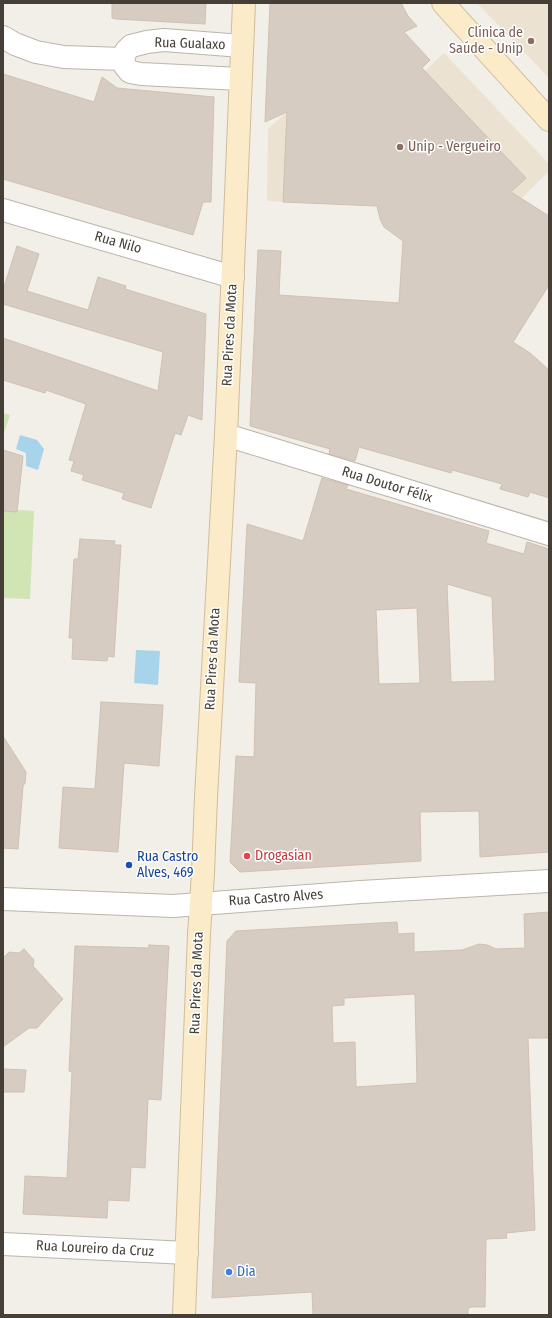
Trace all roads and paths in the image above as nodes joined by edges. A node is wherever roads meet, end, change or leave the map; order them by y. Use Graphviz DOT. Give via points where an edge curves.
graph roads {
  1 [pos="244,3"];
  2 [pos="444,3"];
  3 [pos="3,37"];
  4 [pos="242,46"];
  5 [pos="123,59"];
  6 [pos="240,79"];
  7 [pos="549,120"];
  8 [pos="3,210"];
  9 [pos="233,277"];
  10 [pos="226,435"];
  11 [pos="549,534"];
  12 [pos="549,881"];
  13 [pos="3,899"];
  14 [pos="201,904"];
  15 [pos="3,1244"];
  16 [pos="187,1253"];
  17 [pos="184,1315"];
  1 -- 4 [label="street, Rua Pires da Mota"];
  2 -- 7 [label="street"];
  3 -- 5 [label="street" via="36,52"];
  4 -- 5 [label="street, Rua Gualaxo" via="164,40 131,46 126,50"];
  4 -- 6 [label="street, Rua Pires da Mota"];
  5 -- 6 [label="street" via="130,72 141,74"];
  6 -- 9 [label="street, Rua Pires da Mota"];
  8 -- 9 [label="street, Rua Nilo"];
  9 -- 10 [label="street, Rua Pires da Mota"];
  10 -- 11 [label="street, Rua Doutor Félix"];
  10 -- 14 [label="street, Rua Pires da Mota"];
  12 -- 14 [label="street, Rua Castro Alves"];
  13 -- 14 [label="street, Rua Castro Alves" via="173,906"];
  14 -- 16 [label="street, Rua Pires da Mota"];
  15 -- 16 [label="street, Rua Loureiro da Cruz"];
  16 -- 17 [label="street, Rua Pires da Mota"];
}
